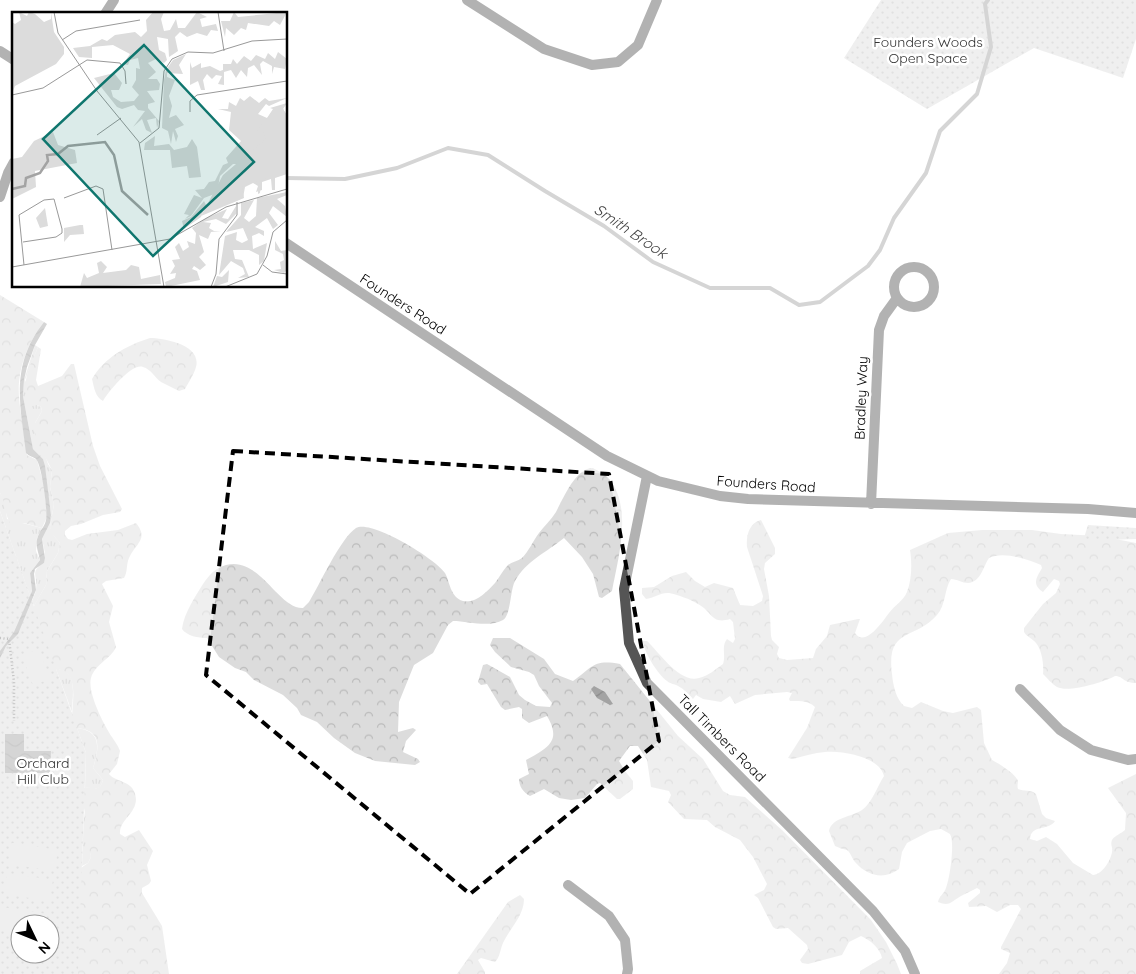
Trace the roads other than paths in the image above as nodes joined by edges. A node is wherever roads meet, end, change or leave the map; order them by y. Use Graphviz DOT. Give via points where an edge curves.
graph roads {
  1 [pos="114,0"];
  2 [pos="467,0"];
  3 [pos="656,0"];
  4 [pos="106,12"];
  5 [pos="0,51"];
  6 [pos="12,59"];
  7 [pos="12,166"];
  8 [pos="0,197"];
  9 [pos="288,244"];
  10 [pos="896,298"];
  11 [pos="647,476"];
  12 [pos="870,504"];
  13 [pos="1136,513"];
  14 [pos="1020,689"];
  15 [pos="1136,759"];
  16 [pos="568,885"];
  17 [pos="627,974"];
  18 [pos="915,974"];
  1 -- 4 [label="street"];
  2 -- 3 [label="street" via="544,49 592,65 618,62 638,45"];
  5 -- 6 [label="street"];
  7 -- 8 [label="street"];
  9 -- 11 [label="street, Founders Road" via="607,456"];
  10 -- 10 [label="street, Bradley Way" via="908,307 922,305 932,296 934,283 921,268 908,267 894,280"];
  10 -- 12 [label="street, Bradley Way" via="879,330"];
  11 -- 12 [label="street, Founders Road" via="720,496"];
  11 -- 18 [label="street, Tall Timbers Road" via="624,589 629,643 647,683 873,911 905,951"];
  12 -- 13 [label="street, Founders Road"];
  14 -- 15 [label="street" via="1060,730 1091,750 1128,760"];
  16 -- 17 [label="street" via="609,916 625,940"];
}
